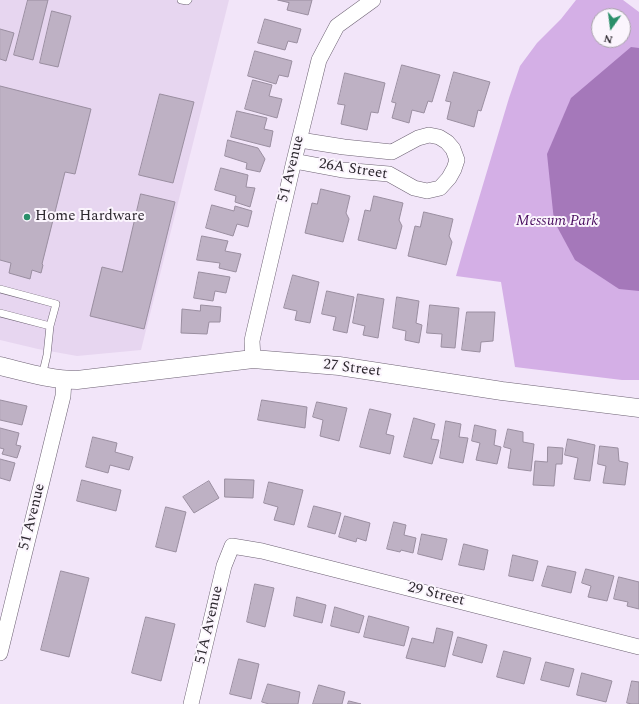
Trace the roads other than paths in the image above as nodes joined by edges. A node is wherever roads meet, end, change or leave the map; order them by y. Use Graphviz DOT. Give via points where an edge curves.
graph roads {
  1 [pos="181,0"];
  2 [pos="188,0"];
  3 [pos="371,0"];
  4 [pos="300,140"];
  5 [pos="344,147"];
  6 [pos="392,152"];
  7 [pos="294,160"];
  8 [pos="342,170"];
  9 [pos="389,174"];
  10 [pos="0,290"];
  11 [pos="0,313"];
  12 [pos="50,326"];
  13 [pos="253,359"];
  14 [pos="0,366"];
  15 [pos="42,376"];
  16 [pos="64,380"];
  17 [pos="639,408"];
  18 [pos="232,546"];
  19 [pos="639,647"];
  20 [pos="0,653"];
  21 [pos="191,704"];
  1 -- 2 [label="lane"];
  3 -- 4 [label="street, 51 Avenue" via="337,26 320,60"];
  4 -- 5 [label="street, 26A Street"];
  4 -- 7 [label="street, 51 Avenue"];
  5 -- 6 [label="street, 26A Street"];
  5 -- 8 [label="street"];
  6 -- 9 [label="street"];
  6 -- 9 [label="street, 26A Street" via="429,134 447,142 457,160 449,178 440,188 427,191 414,188"];
  7 -- 8 [label="street, 26A Street"];
  7 -- 13 [label="street, 51 Avenue" via="252,341"];
  8 -- 9 [label="street, 26A Street"];
  10 -- 12 [label="lane" via="56,304"];
  11 -- 12 [label="lane"];
  12 -- 15 [label="lane"];
  13 -- 16 [label="street, 27 Street"];
  13 -- 17 [label="street, 27 Street" via="339,366 502,391"];
  14 -- 15 [label="street"];
  15 -- 16 [label="street"];
  16 -- 20 [label="street, 51 Avenue" via="63,396"];
  18 -- 19 [label="street, 29 Street" via="262,551"];
  18 -- 21 [label="street, 51A Avenue" via="224,566"];
}
